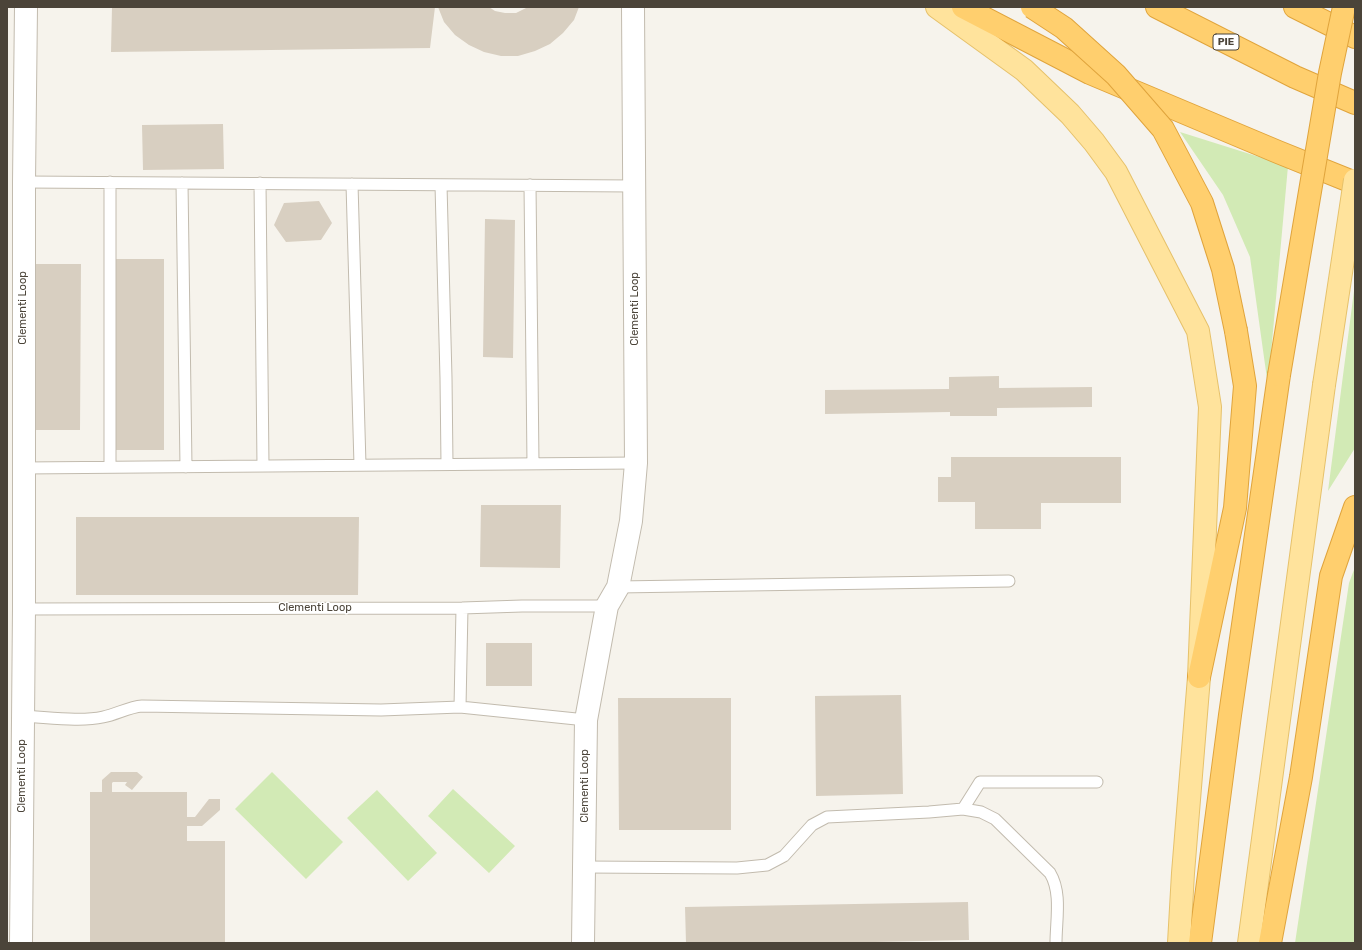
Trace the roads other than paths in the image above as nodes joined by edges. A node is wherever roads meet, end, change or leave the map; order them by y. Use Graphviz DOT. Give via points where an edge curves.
graph roads {
  1 [pos="26,7"];
  2 [pos="633,7"];
  3 [pos="937,7"];
  4 [pos="963,7"];
  5 [pos="1032,7"];
  6 [pos="1158,7"];
  7 [pos="1295,7"];
  8 [pos="1344,7"];
  9 [pos="1355,37"];
  10 [pos="1355,103"];
  11 [pos="1355,181"];
  12 [pos="24,182"];
  13 [pos="110,182"];
  14 [pos="182,183"];
  15 [pos="260,184"];
  16 [pos="352,184"];
  17 [pos="441,185"];
  18 [pos="530,185"];
  19 [pos="634,186"];
  20 [pos="636,463"];
  21 [pos="447,464"];
  22 [pos="533,464"];
  23 [pos="360,465"];
  24 [pos="263,466"];
  25 [pos="110,467"];
  26 [pos="186,467"];
  27 [pos="23,468"];
  28 [pos="1355,507"];
  29 [pos="1009,581"];
  30 [pos="618,587"];
  31 [pos="607,606"];
  32 [pos="462,608"];
  33 [pos="24,609"];
  34 [pos="1199,677"];
  35 [pos="460,707"];
  36 [pos="22,716"];
  37 [pos="586,720"];
  38 [pos="1097,782"];
  39 [pos="963,809"];
  40 [pos="585,867"];
  41 [pos="22,943"];
  42 [pos="583,943"];
  43 [pos="1056,943"];
  44 [pos="1179,943"];
  45 [pos="1200,943"];
  46 [pos="1249,943"];
  47 [pos="1270,943"];
  1 -- 12 [label="street, Clementi Loop"];
  2 -- 19 [label="street, Clementi Loop"];
  3 -- 34 [label="main road" via="1024,70 1070,114 1094,142 1116,172 1198,332 1210,407"];
  4 -- 11 [label="highway" via="1090,73 1278,152"];
  5 -- 34 [label="highway, bridge" via="1064,28 1116,75 1163,129 1202,203 1223,269 1245,386 1235,508"];
  6 -- 10 [label="highway, PIE" via="1295,76"];
  7 -- 9 [label="highway"];
  8 -- 45 [label="highway, bridge" via="1330,73 1279,375"];
  11 -- 46 [label="main road, bridge" via="1324,385"];
  12 -- 13 [label="lane"];
  12 -- 27 [label="street, Clementi Loop"];
  13 -- 14 [label="lane"];
  13 -- 25 [label="lane"];
  14 -- 15 [label="lane"];
  14 -- 26 [label="lane"];
  15 -- 16 [label="lane"];
  15 -- 24 [label="lane"];
  16 -- 17 [label="lane"];
  16 -- 23 [label="lane"];
  17 -- 18 [label="lane"];
  17 -- 21 [label="lane"];
  18 -- 19 [label="lane"];
  18 -- 22 [label="lane"];
  19 -- 20 [label="street, Clementi Loop"];
  20 -- 22 [label="lane"];
  20 -- 30 [label="street, Clementi Loop" via="631,521"];
  21 -- 22 [label="lane"];
  21 -- 23 [label="lane"];
  23 -- 24 [label="lane"];
  24 -- 26 [label="lane"];
  25 -- 26 [label="lane"];
  25 -- 27 [label="lane"];
  27 -- 33 [label="street, Clementi Loop"];
  28 -- 47 [label="highway" via="1331,576 1301,777"];
  29 -- 30 [label="lane"];
  30 -- 31 [label="street, Clementi Loop"];
  31 -- 32 [label="lane, Clementi Loop"];
  31 -- 37 [label="street, Clementi Loop"];
  32 -- 33 [label="lane, Clementi Loop"];
  32 -- 35 [label="lane"];
  33 -- 36 [label="street, Clementi Loop"];
  34 -- 44 [label="main road"];
  35 -- 36 [label="lane" via="380,710 142,706 104,717 86,719"];
  35 -- 37 [label="lane"];
  36 -- 41 [label="street, Clementi Loop"];
  37 -- 40 [label="street, Clementi Loop"];
  38 -- 39 [label="lane" via="980,782"];
  39 -- 40 [label="lane" via="827,817 812,825 784,856 767,865 737,868"];
  39 -- 43 [label="lane" via="981,812 996,819 1050,873 1057,892"];
  40 -- 42 [label="street, Clementi Loop"];
}
